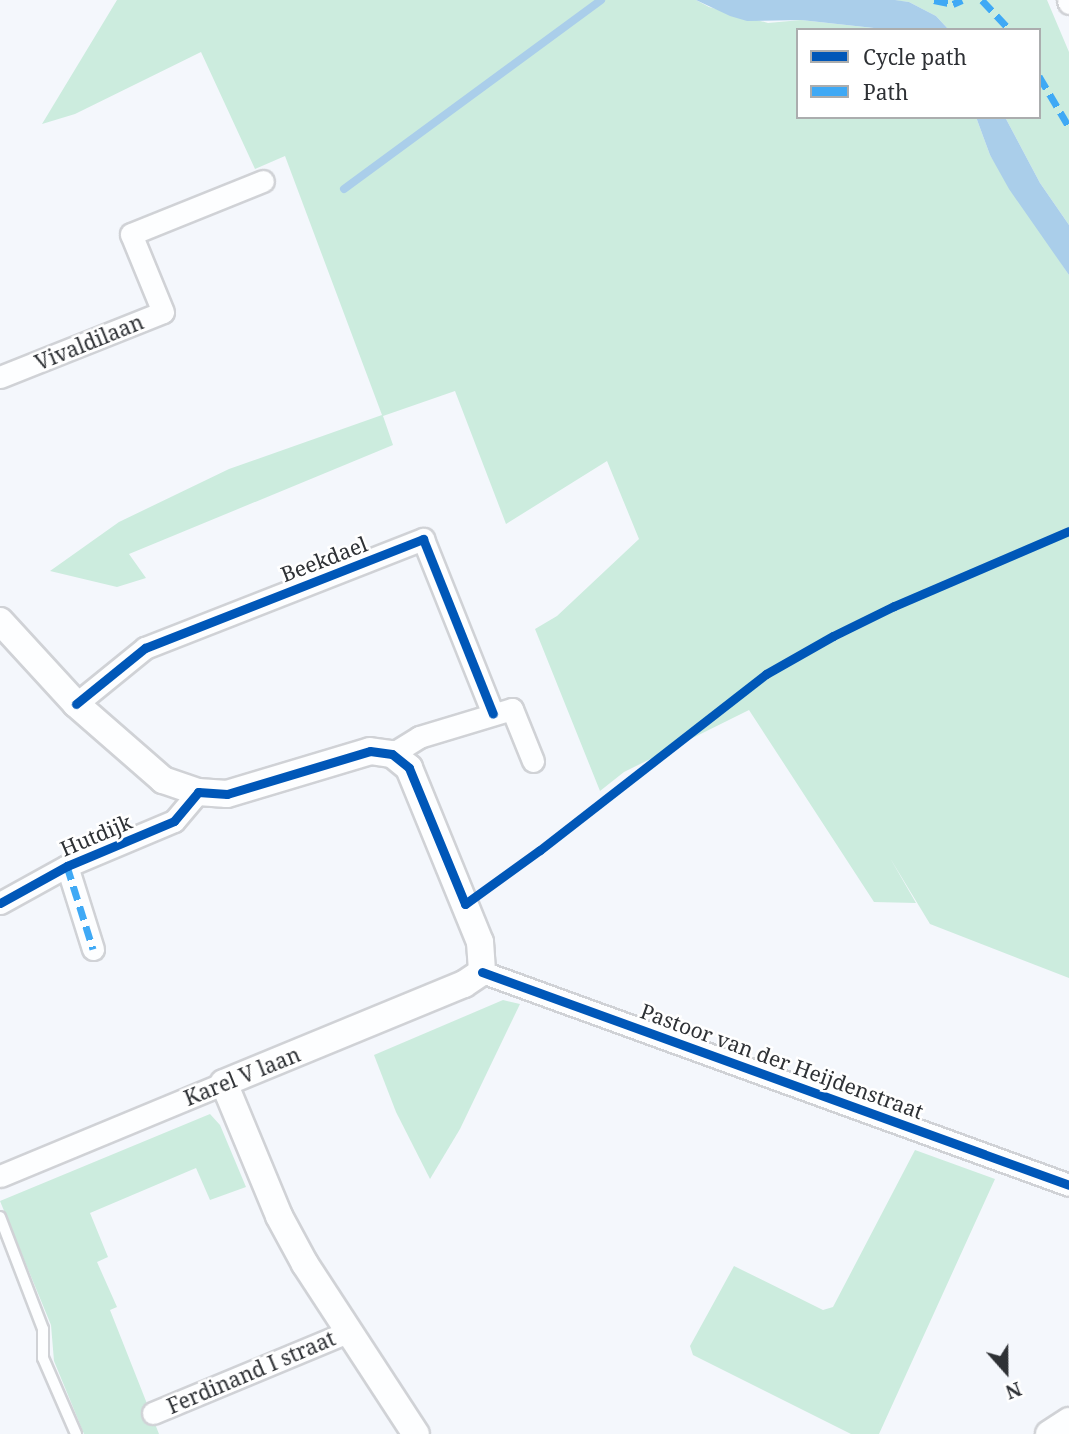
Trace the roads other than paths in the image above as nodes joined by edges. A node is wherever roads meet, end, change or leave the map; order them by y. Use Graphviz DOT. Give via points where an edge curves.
graph roads {
  1 [pos="263,181"];
  2 [pos="0,377"];
  3 [pos="2,628"];
  4 [pos="76,704"];
  5 [pos="492,714"];
  6 [pos="392,754"];
  7 [pos="533,761"];
  8 [pos="198,792"];
  9 [pos="66,866"];
  10 [pos="0,903"];
  11 [pos="93,949"];
  12 [pos="482,972"];
  13 [pos="224,1083"];
  14 [pos="0,1176"];
  15 [pos="1069,1185"];
  16 [pos="0,1217"];
  17 [pos="349,1331"];
  18 [pos="153,1413"];
  19 [pos="1069,1420"];
  20 [pos="75,1434"];
  21 [pos="416,1434"];
  22 [pos="1049,1434"];
  1 -- 2 [label="street, Vivaldilaan" via="131,234 163,312"];
  3 -- 4 [label="street"];
  4 -- 5 [label="street, Beekdael" via="145,648 423,539"];
  4 -- 8 [label="street" via="163,780"];
  5 -- 6 [label="street" via="419,737"];
  5 -- 7 [label="street" via="512,709"];
  6 -- 8 [label="street" via="370,751 227,794"];
  6 -- 12 [label="street" via="409,768 445,855 480,942"];
  8 -- 9 [label="street, Hutdijk" via="174,821"];
  9 -- 10 [label="street, Hutdijk"];
  9 -- 11 [label="street, Hutdijk"];
  12 -- 13 [label="street, Karel V laan" via="464,984"];
  12 -- 15 [label="street, Pastoor van der Heijdenstraat"];
  13 -- 14 [label="street, Karel V laan"];
  13 -- 17 [label="street" via="279,1216"];
  16 -- 20 [label="lane" via="43,1329 44,1358"];
  17 -- 18 [label="street, Ferdinand I straat"];
  17 -- 21 [label="street"];
  19 -- 22 [label="street"];
}
